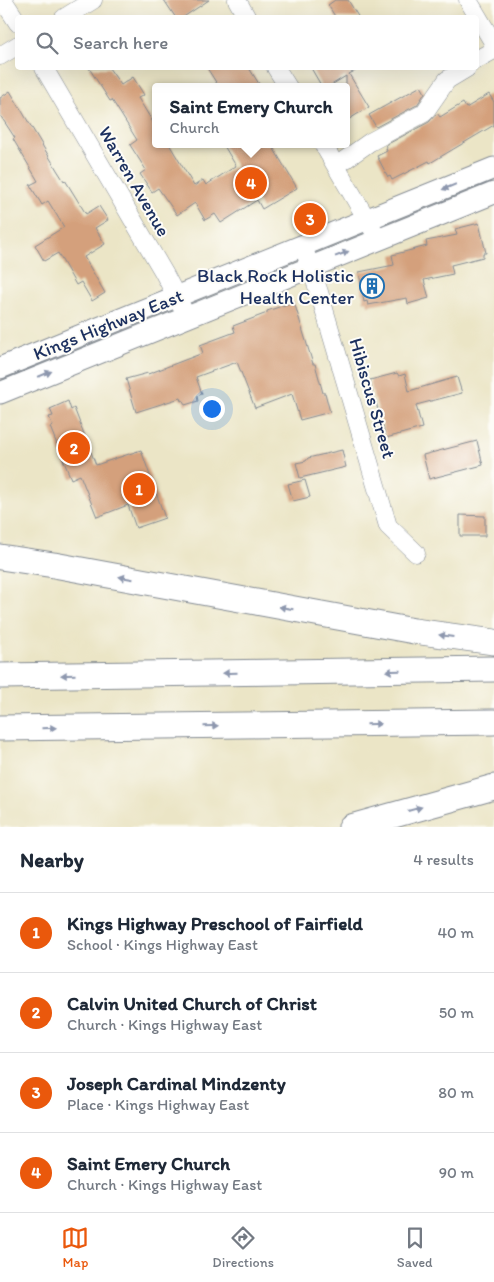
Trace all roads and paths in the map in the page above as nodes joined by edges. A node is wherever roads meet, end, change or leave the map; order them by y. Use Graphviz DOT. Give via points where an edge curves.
graph roads {
  1 [pos="3,0"];
  2 [pos="93,0"];
  3 [pos="237,0"];
  4 [pos="468,0"];
  5 [pos="69,15"];
  6 [pos="245,15"];
  7 [pos="477,15"];
  8 [pos="15,18"];
  9 [pos="479,19"];
  10 [pos="494,44"];
  11 [pos="15,47"];
  12 [pos="494,50"];
  13 [pos="0,56"];
  14 [pos="479,58"];
  15 [pos="45,70"];
  16 [pos="277,70"];
  17 [pos="464,70"];
  18 [pos="285,83"];
  19 [pos="325,148"];
  20 [pos="336,166"];
  21 [pos="494,168"];
  22 [pos="494,193"];
  23 [pos="368,220"];
  24 [pos="379,240"];
  25 [pos="304,246"];
  26 [pos="311,266"];
  27 [pos="177,296"];
  28 [pos="187,317"];
  29 [pos="0,368"];
  30 [pos="0,393"];
  31 [pos="416,553"];
  32 [pos="0,557"];
  33 [pos="494,642"];
  34 [pos="494,669"];
  35 [pos="0,676"];
  36 [pos="494,722"];
  37 [pos="0,728"];
  38 [pos="494,787"];
  39 [pos="351,827"];
  1 -- 8 [label="street"];
  2 -- 5 [label="street"];
  3 -- 6 [label="street"];
  4 -- 7 [label="street"];
  9 -- 10 [label="street"];
  11 -- 13 [label="street"];
  12 -- 14 [label="street"];
  15 -- 27 [label="street, Warren Avenue"];
  16 -- 18 [label="street"];
  17 -- 20 [label="street" via="447,80 424,113 370,142"];
  19 -- 20 [label="street"];
  20 -- 23 [label="street"];
  21 -- 23 [label="main road, Kings Highway East, one-way"];
  22 -- 24 [label="main road, Kings Highway East"];
  23 -- 24 [label="street"];
  23 -- 25 [label="main road, Kings Highway East"];
  26 -- 24 [label="main road, Kings Highway East, one-way"];
  25 -- 26 [label="street, Hibiscus Street"];
  25 -- 27 [label="main road, Kings Highway East"];
  26 -- 28 [label="main road, Kings Highway East"];
  26 -- 31 [label="street, Hibiscus Street" via="388,526"];
  27 -- 28 [label="street, Warren Avenue"];
  27 -- 29 [label="main road, Kings Highway East"];
  30 -- 28 [label="main road, Kings Highway East, one-way"];
  33 -- 32 [label="highway, one-way" via="414,632"];
  34 -- 35 [label="highway, one-way"];
  37 -- 36 [label="highway, one-way"];
  39 -- 38 [label="highway, one-way"];
}
